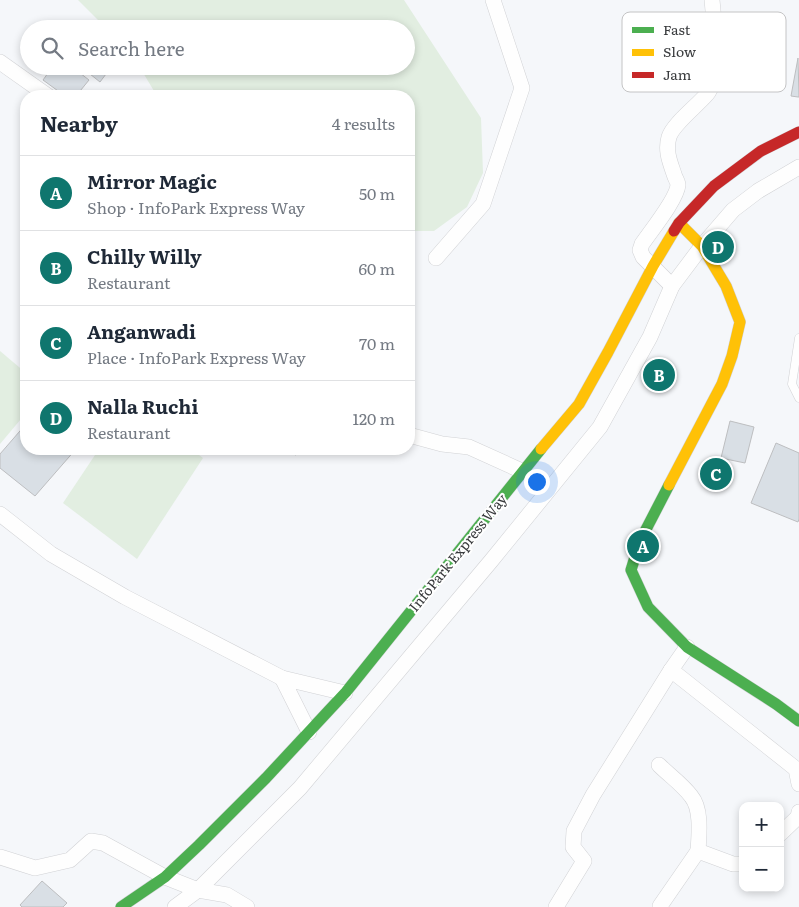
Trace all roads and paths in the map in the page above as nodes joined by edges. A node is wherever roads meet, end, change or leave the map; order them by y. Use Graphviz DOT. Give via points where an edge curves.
graph roads {
  1 [pos="493,0"];
  2 [pos="0,62"];
  3 [pos="40,90"];
  4 [pos="710,92"];
  5 [pos="799,132"];
  6 [pos="799,167"];
  7 [pos="679,223"];
  8 [pos="702,246"];
  9 [pos="436,258"];
  10 [pos="653,266"];
  11 [pos="672,286"];
  12 [pos="799,338"];
  13 [pos="799,398"];
  14 [pos="415,436"];
  15 [pos="522,471"];
  16 [pos="0,514"];
  17 [pos="687,647"];
  18 [pos="671,670"];
  19 [pos="282,678"];
  20 [pos="345,693"];
  21 [pos="799,721"];
  22 [pos="309,732"];
  23 [pos="659,765"];
  24 [pos="799,784"];
  25 [pos="799,812"];
  26 [pos="784,830"];
  27 [pos="698,851"];
  28 [pos="0,857"];
  29 [pos="739,864"];
  30 [pos="165,877"];
  31 [pos="198,890"];
  32 [pos="660,906"];
  33 [pos="121,907"];
  34 [pos="176,907"];
  35 [pos="247,907"];
  36 [pos="556,907"];
  1 -- 9 [label="street" via="522,88 483,204"];
  2 -- 3 [label="street"];
  4 -- 10 [label="street" via="669,135 667,154 678,184 675,195 640,250"];
  5 -- 7 [label="street, InfoPark Express Way" via="762,150 714,186"];
  6 -- 8 [label="street, InfoPark Express Way" via="733,210"];
  7 -- 8 [label="street"];
  7 -- 10 [label="street, InfoPark Express Way"];
  8 -- 11 [label="street, InfoPark Express Way"];
  8 -- 17 [label="street" via="726,286 740,322 722,384 640,541 631,570 648,607"];
  10 -- 11 [label="street"];
  10 -- 15 [label="street, InfoPark Express Way" via="579,404"];
  11 -- 31 [label="street, InfoPark Express Way" via="650,337 600,427 300,788"];
  12 -- 13 [label="lane" via="792,384"];
  14 -- 15 [label="street" via="442,444 470,447"];
  15 -- 20 [label="street, InfoPark Express Way"];
  16 -- 19 [label="street" via="51,554 125,597"];
  17 -- 18 [label="street"];
  17 -- 21 [label="street"];
  18 -- 24 [label="street" via="796,769"];
  18 -- 36 [label="street" via="574,831 573,847 584,861"];
  19 -- 20 [label="street"];
  19 -- 22 [label="street"];
  20 -- 22 [label="street, InfoPark Express Way"];
  22 -- 30 [label="street, InfoPark Express Way"];
  23 -- 27 [label="street" via="692,797 698,812"];
  25 -- 26 [label="street"];
  27 -- 29 [label="street"];
  27 -- 32 [label="street"];
  28 -- 30 [label="street" via="35,868 70,860 91,841 103,842"];
  30 -- 31 [label="street"];
  30 -- 33 [label="street, InfoPark Express Way"];
  31 -- 34 [label="street, InfoPark Express Way"];
  31 -- 35 [label="street" via="227,895"];
}
